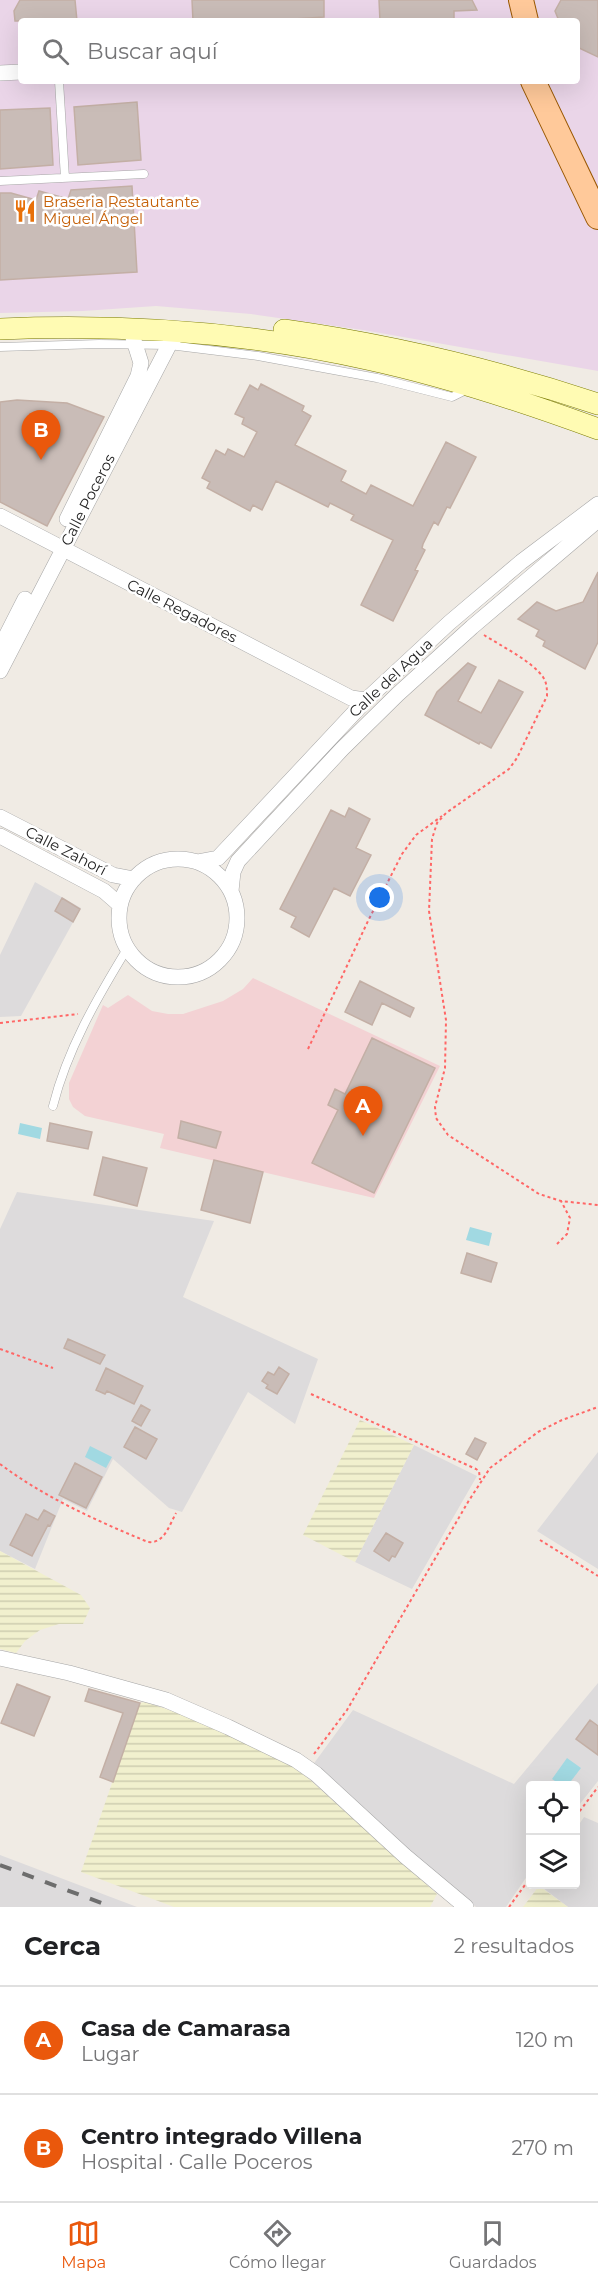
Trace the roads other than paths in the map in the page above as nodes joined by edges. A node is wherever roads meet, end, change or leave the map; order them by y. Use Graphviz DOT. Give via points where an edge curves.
graph roads {
  1 [pos="509,0"];
  2 [pos="521,0"];
  3 [pos="512,18"];
  4 [pos="525,18"];
  5 [pos="18,72"];
  6 [pos="0,74"];
  7 [pos="59,84"];
  8 [pos="534,84"];
  9 [pos="549,84"];
  10 [pos="144,174"];
  11 [pos="65,178"];
  12 [pos="0,181"];
  13 [pos="598,185"];
  14 [pos="598,217"];
  15 [pos="0,318"];
  16 [pos="0,329"];
  17 [pos="134,336"];
  18 [pos="174,338"];
  19 [pos="0,346"];
  20 [pos="598,404"];
  21 [pos="598,429"];
  22 [pos="598,504"];
  23 [pos="0,516"];
  24 [pos="598,520"];
  25 [pos="0,526"];
  26 [pos="57,550"];
  27 [pos="0,648"];
  28 [pos="0,671"];
  29 [pos="366,700"];
  30 [pos="350,717"];
  31 [pos="0,817"];
  32 [pos="0,836"];
  33 [pos="197,862"];
  34 [pos="134,879"];
  35 [pos="231,891"];
  36 [pos="120,905"];
  37 [pos="127,949"];
  38 [pos="53,1106"];
  39 [pos="0,1658"];
  40 [pos="465,1907"];
  1 -- 3 [label="main road"];
  2 -- 4 [label="main road"];
  5 -- 6 [label="street"];
  7 -- 11 [label="lane"];
  8 -- 14 [label="main road"];
  9 -- 13 [label="main road"];
  10 -- 11 [label="lane"];
  11 -- 12 [label="lane"];
  15 -- 20 [label="street" via="146,319 341,338 475,366"];
  16 -- 17 [label="street"];
  17 -- 18 [label="street"];
  17 -- 19 [label="lane"];
  17 -- 26 [label="street, Calle Poceros" via="141,363 138,376"];
  18 -- 21 [label="street" via="251,339 366,359 473,387"];
  18 -- 26 [label="street, Calle Poceros"];
  22 -- 29 [label="street, Calle del Agua" via="521,562"];
  23 -- 26 [label="street, Calle Regadores"];
  24 -- 35 [label="street, Calle del Agua" via="472,627 342,749 253,844 232,872"];
  25 -- 26 [label="street, Calle Regadores"];
  26 -- 27 [label="street, Calle Poceros"];
  26 -- 28 [label="street, Calle Poceros"];
  26 -- 29 [label="street, Calle Regadores" via="351,698"];
  26 -- 30 [label="street, Calle Regadores" via="338,699"];
  29 -- 30 [label="street, Calle del Agua"];
  30 -- 33 [label="street, Calle del Agua" via="218,858"];
  31 -- 34 [label="street, Calle Zahorí" via="113,875"];
  32 -- 36 [label="street, Calle Zahorí" via="104,891"];
  33 -- 34 [label="street" via="163,861 147,867"];
  33 -- 35 [label="street" via="222,878"];
  34 -- 36 [label="street"];
  35 -- 37 [label="street" via="237,908 232,944 207,970 190,977 171,978 138,963"];
  36 -- 37 [label="street" via="118,920"];
  37 -- 38 [label="lane" via="90,1012 59,1082"];
  39 -- 40 [label="street" via="166,1700 305,1766"];
}
